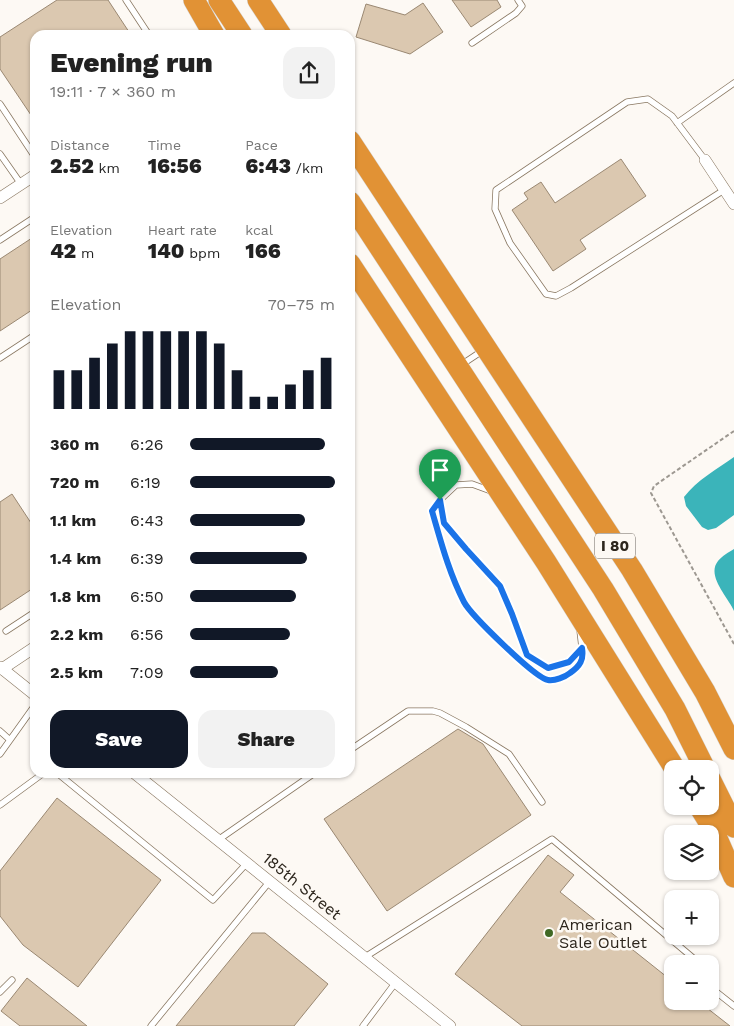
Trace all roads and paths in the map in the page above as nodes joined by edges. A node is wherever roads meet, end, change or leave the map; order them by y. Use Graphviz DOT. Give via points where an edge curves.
graph roads {
  1 [pos="126,0"];
  2 [pos="194,0"];
  3 [pos="219,0"];
  4 [pos="258,0"];
  5 [pos="518,0"];
  6 [pos="146,30"];
  7 [pos="211,30"];
  8 [pos="239,30"];
  9 [pos="278,30"];
  10 [pos="472,43"];
  11 [pos="734,83"];
  12 [pos="0,104"];
  13 [pos="677,123"];
  14 [pos="30,149"];
  15 [pos="355,149"];
  16 [pos="0,154"];
  17 [pos="705,160"];
  18 [pos="30,178"];
  19 [pos="21,184"];
  20 [pos="724,190"];
  21 [pos="0,198"];
  22 [pos="734,204"];
  23 [pos="355,210"];
  24 [pos="30,220"];
  25 [pos="0,240"];
  26 [pos="355,272"];
  27 [pos="30,339"];
  28 [pos="486,348"];
  29 [pos="0,358"];
  30 [pos="458,368"];
  31 [pos="734,431"];
  32 [pos="502,494"];
  33 [pos="440,500"];
  34 [pos="577,611"];
  35 [pos="30,615"];
  36 [pos="6,631"];
  37 [pos="734,644"];
  38 [pos="582,648"];
  39 [pos="30,650"];
  40 [pos="1,668"];
  41 [pos="30,691"];
  42 [pos="30,713"];
  43 [pos="0,731"];
  44 [pos="10,740"];
  45 [pos="355,747"];
  46 [pos="734,749"];
  47 [pos="0,754"];
  48 [pos="669,760"];
  49 [pos="700,760"];
  50 [pos="37,778"];
  51 [pos="63,778"];
  52 [pos="140,778"];
  53 [pos="307,778"];
  54 [pos="719,797"];
  55 [pos="542,802"];
  56 [pos="0,805"];
  57 [pos="705,815"];
  58 [pos="734,827"];
  59 [pos="218,840"];
  60 [pos="247,863"];
  61 [pos="734,877"];
  62 [pos="270,881"];
  63 [pos="691,955"];
  64 [pos="365,957"];
  65 [pos="12,980"];
  66 [pos="396,982"];
  67 [pos="0,992"];
  68 [pos="719,994"];
  69 [pos="734,1006"];
  70 [pos="151,1026"];
  71 [pos="363,1026"];
  72 [pos="450,1026"];
  1 -- 6 [label="lane"];
  2 -- 7 [label="highway"];
  3 -- 8 [label="highway"];
  4 -- 9 [label="highway"];
  5 -- 10 [label="lane" via="522,6 516,13"];
  11 -- 13 [label="lane"];
  12 -- 14 [label="lane"];
  13 -- 17 [label="lane"];
  13 -- 20 [label="lane" via="648,99 627,102 496,190 495,209 510,242 541,287 546,294 556,296"];
  15 -- 28 [label="highway, I 80"];
  16 -- 19 [label="lane"];
  17 -- 20 [label="street"];
  18 -- 19 [label="street"];
  19 -- 21 [label="street"];
  20 -- 22 [label="street"];
  23 -- 30 [label="highway, I 80"];
  24 -- 25 [label="lane"];
  26 -- 32 [label="highway"];
  27 -- 29 [label="lane"];
  28 -- 30 [label="lane"];
  28 -- 46 [label="highway, I 80" via="632,570 706,692"];
  30 -- 49 [label="highway, I 80" via="602,589 675,709"];
  31 -- 37 [label="path" via="654,486 651,493"];
  32 -- 33 [label="lane" via="472,484 456,486"];
  32 -- 34 [label="highway"];
  33 -- 38 [label="lane" via="444,523 500,586 527,655 548,668 569,662"];
  33 -- 38 [label="lane" via="432,511 450,571 465,604 480,621 516,656 548,680 564,677 577,668 583,657"];
  34 -- 38 [label="lane"];
  34 -- 48 [label="highway"];
  35 -- 36 [label="lane"];
  39 -- 40 [label="street"];
  40 -- 41 [label="street"];
  42 -- 44 [label="lane"];
  43 -- 44 [label="lane"];
  44 -- 47 [label="lane"];
  45 -- 55 [label="lane" via="408,711 440,713 509,754"];
  50 -- 56 [label="lane"];
  51 -- 60 [label="lane" via="213,900"];
  52 -- 59 [label="street, 185th Street"];
  53 -- 59 [label="lane"];
  54 -- 58 [label="highway"];
  57 -- 61 [label="highway"];
  59 -- 60 [label="street, 185th Street"];
  60 -- 62 [label="street, 185th Street"];
  62 -- 64 [label="street, 185th Street"];
  62 -- 70 [label="lane"];
  63 -- 64 [label="lane" via="552,839"];
  64 -- 66 [label="street, 185th Street"];
  65 -- 67 [label="lane"];
  66 -- 71 [label="lane"];
  66 -- 72 [label="street, 185th Street"];
  68 -- 69 [label="lane"];
}
